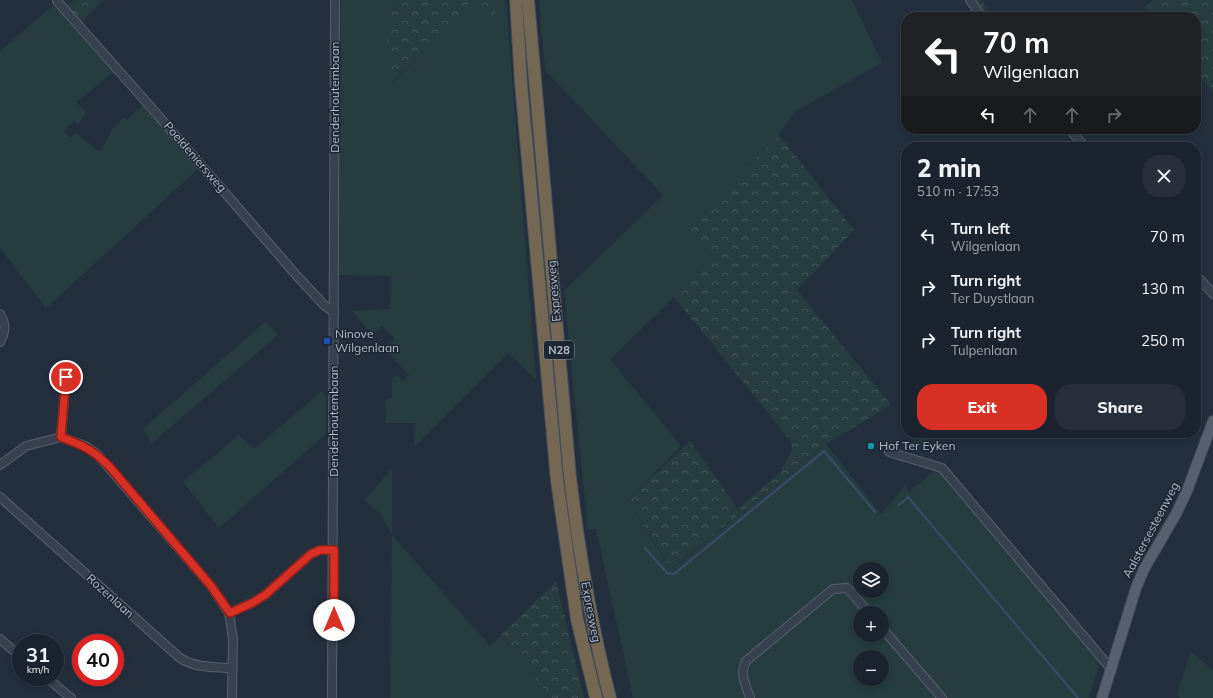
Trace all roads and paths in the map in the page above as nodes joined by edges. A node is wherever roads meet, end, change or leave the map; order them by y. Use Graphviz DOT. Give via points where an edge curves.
graph roads {
  1 [pos="335,0"];
  2 [pos="516,0"];
  3 [pos="528,0"];
  4 [pos="970,0"];
  5 [pos="57,1"];
  6 [pos="978,12"];
  7 [pos="1073,134"];
  8 [pos="1081,142"];
  9 [pos="1201,281"];
  10 [pos="1213,294"];
  11 [pos="334,312"];
  12 [pos="0,314"];
  13 [pos="0,342"];
  14 [pos="66,377"];
  15 [pos="1213,421"];
  16 [pos="61,437"];
  17 [pos="889,452"];
  18 [pos="0,465"];
  19 [pos="0,497"];
  20 [pos="334,550"];
  21 [pos="864,606"];
  22 [pos="230,613"];
  23 [pos="889,636"];
  24 [pos="0,640"];
  25 [pos="12,650"];
  26 [pos="232,668"];
  27 [pos="1112,670"];
  28 [pos="57,686"];
  29 [pos="72,698"];
  30 [pos="232,698"];
  31 [pos="332,698"];
  32 [pos="596,698"];
  33 [pos="610,698"];
  34 [pos="750,698"];
  35 [pos="942,698"];
  36 [pos="1102,698"];
  1 -- 11 [label="street, Denderhoutembaan"];
  2 -- 32 [label="highway, Expresweg / N28" via="557,482 577,619"];
  3 -- 33 [label="highway, Expresweg / N28" via="570,477 591,616"];
  4 -- 6 [label="street"];
  5 -- 11 [label="street, Poeldeniersweg" via="324,306"];
  7 -- 8 [label="street"];
  9 -- 10 [label="street"];
  11 -- 20 [label="street, Denderhoutembaan"];
  12 -- 13 [label="street" via="5,325"];
  14 -- 16 [label="street"];
  15 -- 27 [label="main road, Aalstersesteenweg" via="1187,491 1136,588"];
  16 -- 18 [label="street" via="26,446"];
  16 -- 22 [label="street" via="87,447 109,466 211,586"];
  17 -- 27 [label="street" via="942,468"];
  19 -- 26 [label="street, Rozenlaan" via="180,658 196,666"];
  20 -- 22 [label="street" via="320,550 311,554 265,595"];
  20 -- 31 [label="street, Denderhoutembaan"];
  21 -- 34 [label="street" via="847,588 832,589 746,661 743,676"];
  22 -- 26 [label="street"];
  23 -- 35 [label="street"];
  24 -- 25 [label="street"];
  26 -- 30 [label="street"];
  27 -- 36 [label="main road, Aalstersesteenweg"];
  28 -- 29 [label="street"];
}
